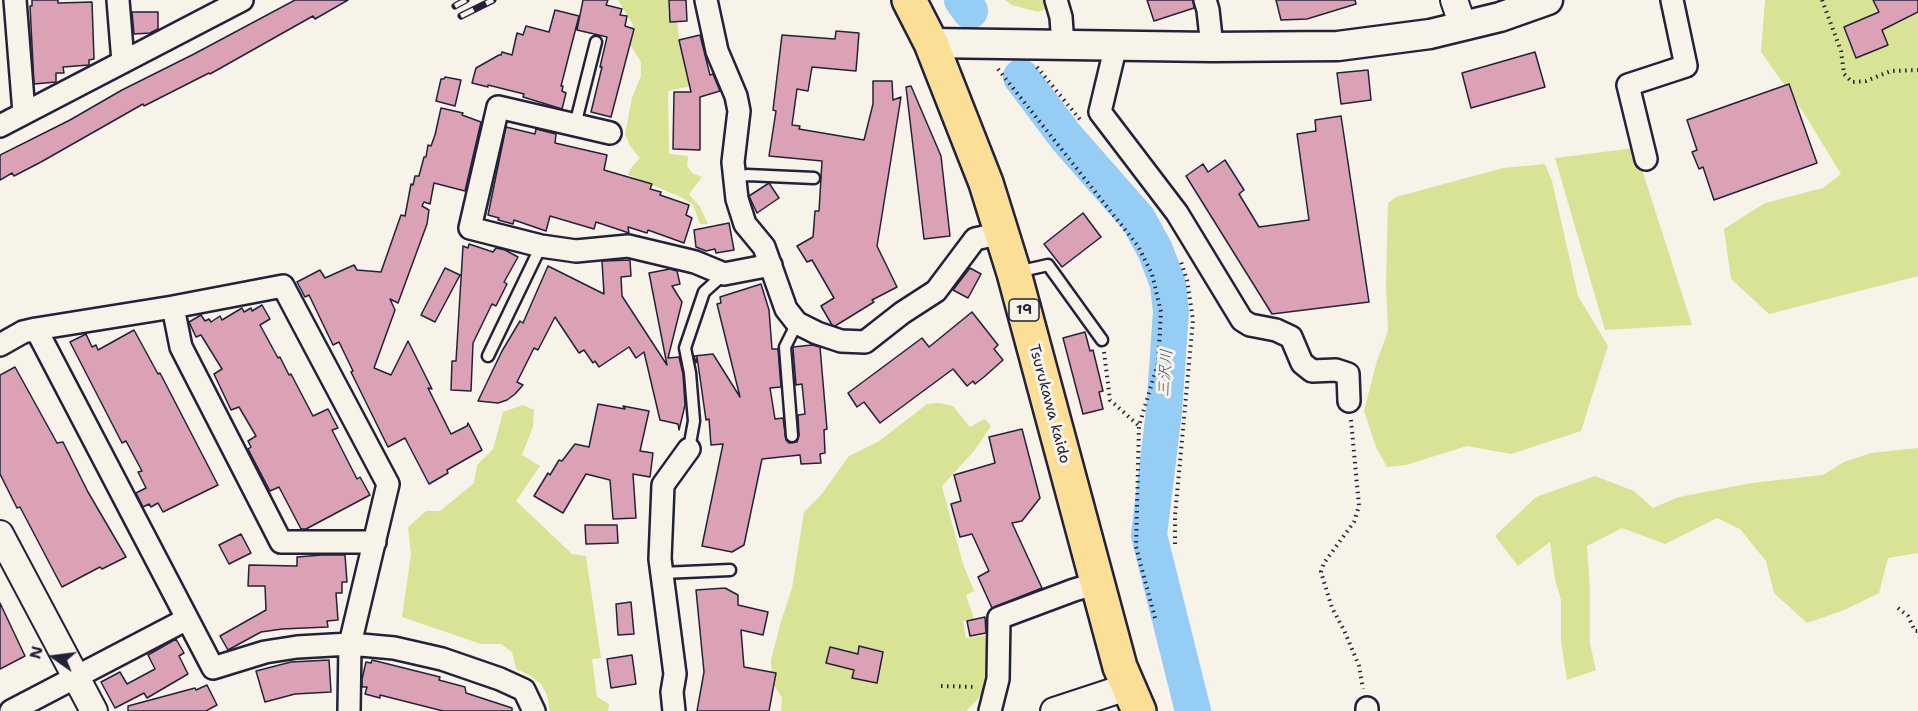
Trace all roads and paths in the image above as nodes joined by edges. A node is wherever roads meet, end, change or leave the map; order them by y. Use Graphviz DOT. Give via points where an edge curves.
graph roads {
  1 [pos="15,0"];
  2 [pos="118,0"];
  3 [pos="705,0"];
  4 [pos="909,0"];
  5 [pos="1056,0"];
  6 [pos="1205,0"];
  7 [pos="1548,0"];
  8 [pos="1672,0"];
  9 [pos="1822,0"];
  10 [pos="232,3"];
  11 [pos="1459,13"];
  12 [pos="596,42"];
  13 [pos="931,43"];
  14 [pos="1063,45"];
  15 [pos="1116,45"];
  16 [pos="1212,47"];
  17 [pos="123,62"];
  18 [pos="994,64"];
  19 [pos="1035,64"];
  20 [pos="1918,69"];
  21 [pos="24,113"];
  22 [pos="575,125"];
  23 [pos="0,126"];
  24 [pos="1088,129"];
  25 [pos="610,133"];
  26 [pos="1646,159"];
  27 [pos="814,177"];
  28 [pos="735,178"];
  29 [pos="1002,233"];
  30 [pos="541,246"];
  31 [pos="1180,259"];
  32 [pos="771,265"];
  33 [pos="1014,273"];
  34 [pos="724,274"];
  35 [pos="172,307"];
  36 [pos="797,323"];
  37 [pos="36,329"];
  38 [pos="1102,340"];
  39 [pos="0,345"];
  40 [pos="488,356"];
  41 [pos="1349,401"];
  42 [pos="1139,426"];
  43 [pos="792,436"];
  44 [pos="689,449"];
  45 [pos="0,534"];
  46 [pos="375,542"];
  47 [pos="1175,544"];
  48 [pos="730,570"];
  49 [pos="662,573"];
  50 [pos="1098,583"];
  51 [pos="1898,608"];
  52 [pos="1155,618"];
  53 [pos="187,619"];
  54 [pos="1918,631"];
  55 [pos="350,644"];
  56 [pos="76,678"];
  57 [pos="941,686"];
  58 [pos="996,688"];
  59 [pos="1133,699"];
  60 [pos="1367,709"];
  61 [pos="11,711"];
  62 [pos="94,711"];
  63 [pos="349,711"];
  64 [pos="534,711"];
  65 [pos="674,711"];
  66 [pos="990,711"];
  67 [pos="1054,711"];
  1 -- 21 [label="street"];
  2 -- 17 [label="street"];
  3 -- 28 [label="street" via="717,51 739,111"];
  4 -- 13 [label="main road, Tsurukawa kaido / 19"];
  5 -- 14 [label="street"];
  6 -- 16 [label="street"];
  7 -- 11 [label="main road" via="1500,17"];
  8 -- 26 [label="street" via="1686,66 1628,86"];
  9 -- 20 [label="path" via="1841,51 1844,74 1852,82 1866,81 1891,70"];
  10 -- 17 [label="street"];
  11 -- 16 [label="main road" via="1422,35 1356,45"];
  12 -- 22 [label="lane"];
  13 -- 14 [label="main road"];
  13 -- 29 [label="main road, Tsurukawa kaido / 19" via="967,130"];
  14 -- 15 [label="main road"];
  15 -- 16 [label="main road"];
  15 -- 41 [label="street" via="1100,112 1177,213 1242,320 1291,337 1302,363 1312,371 1348,374"];
  17 -- 21 [label="street"];
  18 -- 42 [label="path" via="1132,238 1152,274 1161,312 1158,363"];
  19 -- 24 [label="path"];
  21 -- 23 [label="street"];
  22 -- 25 [label="street"];
  22 -- 30 [label="street" via="498,107 470,228"];
  27 -- 28 [label="lane"];
  28 -- 32 [label="street" via="746,224 764,247"];
  29 -- 33 [label="main road, Tsurukawa kaido / 19"];
  29 -- 36 [label="street" via="975,239 936,291 865,342 842,341"];
  30 -- 34 [label="street" via="576,251 628,246 695,262"];
  30 -- 40 [label="lane"];
  31 -- 47 [label="path" via="1188,280 1193,320 1174,516"];
  32 -- 34 [label="street"];
  32 -- 36 [label="street" via="786,309"];
  33 -- 38 [label="lane" via="1048,265"];
  33 -- 50 [label="main road, Tsurukawa kaido / 19"];
  34 -- 44 [label="lane" via="704,292 685,348 694,420"];
  35 -- 37 [label="street"];
  35 -- 46 [label="street" via="181,347 281,542"];
  35 -- 46 [label="street" via="283,286 388,483"];
  36 -- 43 [label="lane" via="785,347"];
  37 -- 39 [label="street"];
  37 -- 53 [label="street"];
  38 -- 42 [label="path" via="1110,400"];
  41 -- 60 [label="path" via="1359,506 1354,522 1321,572 1332,608 1359,666"];
  42 -- 52 [label="path" via="1136,547"];
  44 -- 49 [label="street" via="663,485"];
  45 -- 56 [label="street"];
  46 -- 55 [label="street"];
  48 -- 49 [label="lane"];
  49 -- 65 [label="street" via="675,674"];
  50 -- 58 [label="street" via="999,618"];
  50 -- 59 [label="main road, Tsurukawa kaido / 19" via="1120,668"];
  51 -- 54 [label="path"];
  53 -- 55 [label="street" via="213,668 297,646"];
  53 -- 56 [label="street"];
  55 -- 63 [label="street"];
  55 -- 64 [label="street" via="394,648 442,659 500,679 524,690"];
  56 -- 61 [label="street"];
  56 -- 62 [label="street"];
  57 -- 58 [label="path"];
  58 -- 66 [label="street"];
  59 -- 67 [label="street"];
}
